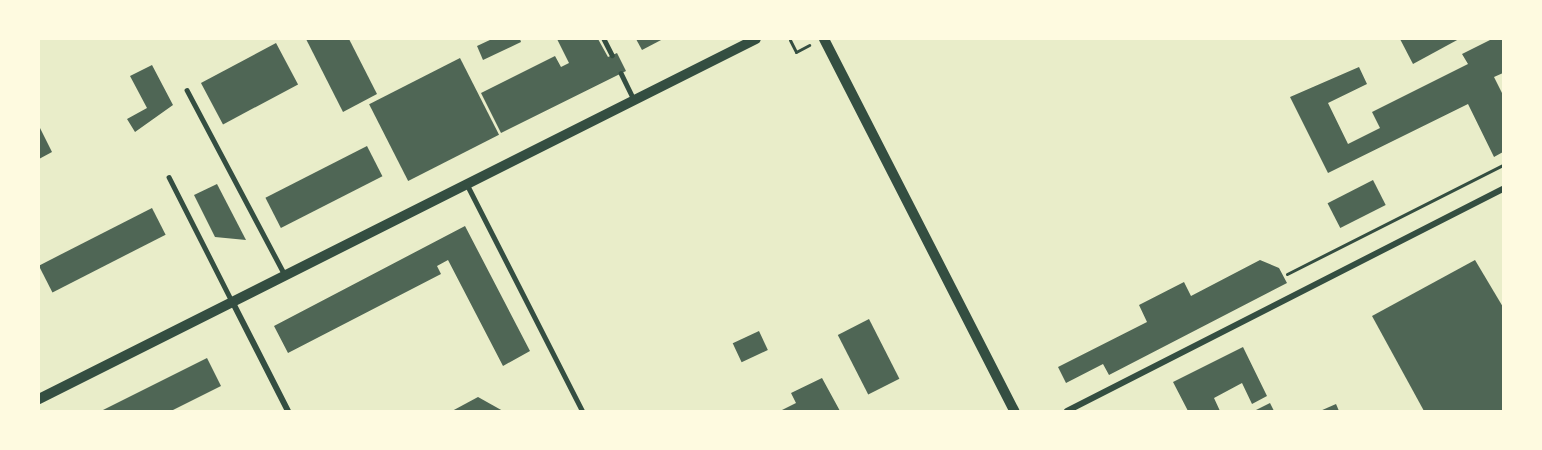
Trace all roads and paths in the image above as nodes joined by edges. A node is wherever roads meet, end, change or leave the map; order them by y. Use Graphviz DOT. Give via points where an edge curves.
graph roads {
  1 [pos="604,39"];
  2 [pos="756,39"];
  3 [pos="824,39"];
  4 [pos="790,40"];
  5 [pos="809,45"];
  6 [pos="612,55"];
  7 [pos="621,73"];
  8 [pos="187,90"];
  9 [pos="635,102"];
  10 [pos="1503,165"];
  11 [pos="169,177"];
  12 [pos="468,187"];
  13 [pos="1503,189"];
  14 [pos="1287,274"];
  15 [pos="286,277"];
  16 [pos="233,303"];
  17 [pos="39,399"];
  18 [pos="288,411"];
  19 [pos="582,411"];
  20 [pos="1014,411"];
  21 [pos="1067,411"];
  1 -- 6 [label="lane"];
  2 -- 9 [label="street"];
  3 -- 20 [label="street"];
  4 -- 5 [label="path" via="796,52"];
  7 -- 9 [label="lane"];
  8 -- 15 [label="lane"];
  9 -- 12 [label="street"];
  10 -- 14 [label="path"];
  11 -- 16 [label="lane"];
  12 -- 15 [label="street"];
  12 -- 19 [label="street"];
  13 -- 21 [label="street"];
  15 -- 16 [label="street"];
  16 -- 17 [label="street"];
  16 -- 18 [label="street"];
}
